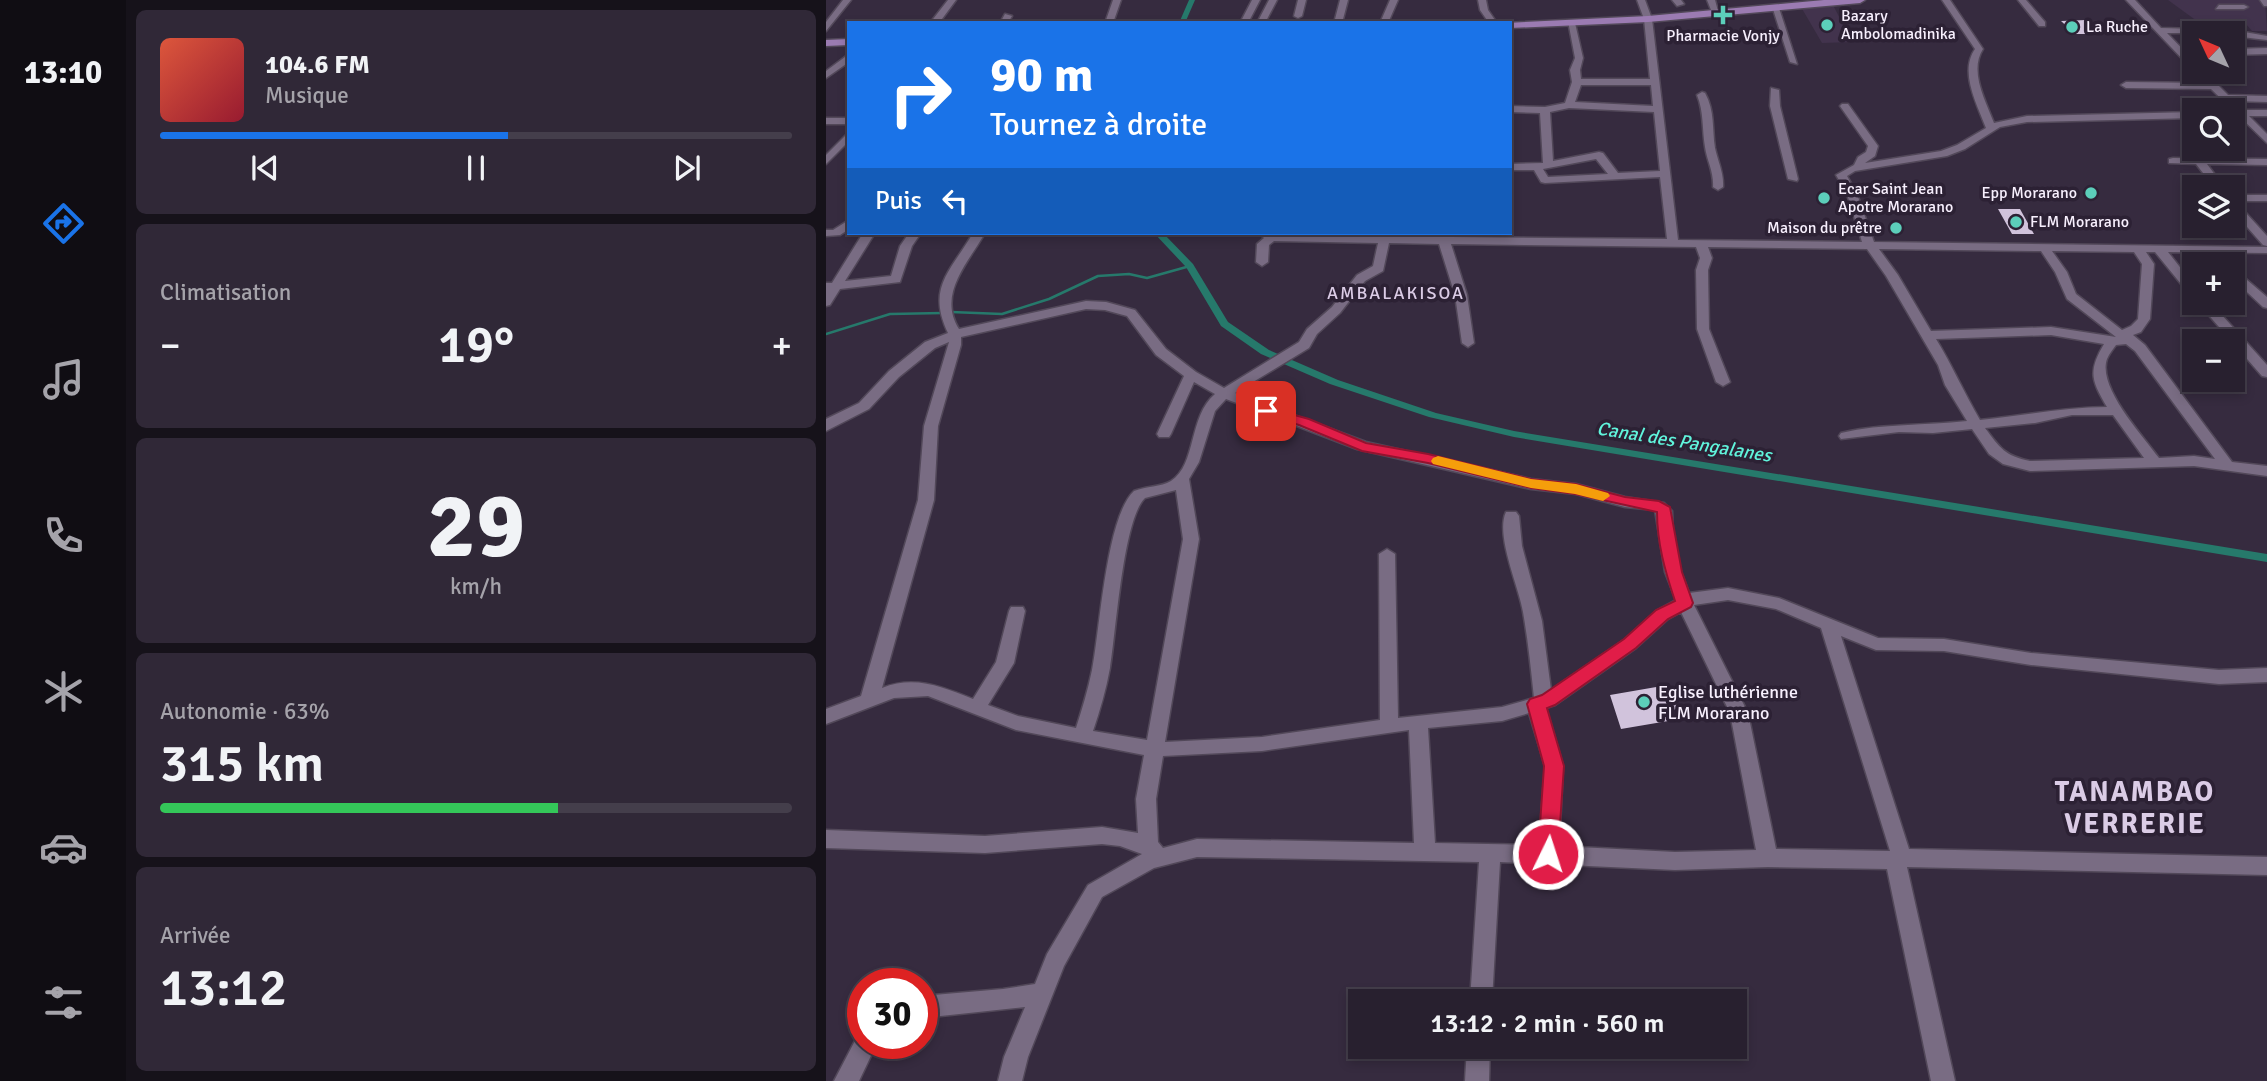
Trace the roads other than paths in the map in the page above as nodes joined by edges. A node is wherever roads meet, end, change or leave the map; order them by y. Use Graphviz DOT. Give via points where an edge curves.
graph roads {
  1 [pos="847,0"];
  2 [pos="952,0"];
  3 [pos="1117,0"];
  4 [pos="1256,0"];
  5 [pos="1273,0"];
  6 [pos="1302,0"];
  7 [pos="1344,0"];
  8 [pos="1394,0"];
  9 [pos="1482,0"];
  10 [pos="1641,0"];
  11 [pos="1711,0"];
  12 [pos="1860,0"];
  13 [pos="1946,0"];
  14 [pos="2022,0"];
  15 [pos="2130,0"];
  16 [pos="2212,0"];
  17 [pos="1828,1"];
  18 [pos="1844,1"];
  19 [pos="1781,5"];
  20 [pos="2219,7"];
  21 [pos="2244,7"];
  22 [pos="1716,13"];
  23 [pos="1298,16"];
  24 [pos="2226,18"];
  25 [pos="1648,19"];
  26 [pos="935,21"];
  27 [pos="1110,21"];
  28 [pos="1245,21"];
  29 [pos="1262,21"];
  30 [pos="1339,21"];
  31 [pos="1385,21"];
  32 [pos="1492,21"];
  33 [pos="1571,23"];
  34 [pos="2042,24"];
  35 [pos="1512,26"];
  36 [pos="826,28"];
  37 [pos="2159,30"];
  38 [pos="2182,31"];
  39 [pos="2245,34"];
  40 [pos="2267,37"];
  41 [pos="847,42"];
  42 [pos="828,45"];
  43 [pos="2267,51"];
  44 [pos="2245,52"];
  45 [pos="2182,54"];
  46 [pos="847,59"];
  47 [pos="1794,62"];
  48 [pos="826,75"];
  49 [pos="1577,82"];
  50 [pos="1655,82"];
  51 [pos="2126,85"];
  52 [pos="2213,86"];
  53 [pos="1774,90"];
  54 [pos="1702,95"];
  55 [pos="2226,98"];
  56 [pos="2245,98"];
  57 [pos="2267,99"];
  58 [pos="1569,105"];
  59 [pos="1845,106"];
  60 [pos="1512,109"];
  61 [pos="1658,109"];
  62 [pos="1545,110"];
  63 [pos="2267,113"];
  64 [pos="2182,114"];
  65 [pos="2245,114"];
  66 [pos="2245,120"];
  67 [pos="826,121"];
  68 [pos="847,121"];
  69 [pos="1991,129"];
  70 [pos="847,137"];
  71 [pos="2267,140"];
  72 [pos="826,161"];
  73 [pos="2173,161"];
  74 [pos="2182,161"];
  75 [pos="2199,161"];
  76 [pos="2267,162"];
  77 [pos="1542,165"];
  78 [pos="1512,167"];
  79 [pos="1858,167"];
  80 [pos="1665,174"];
  81 [pos="1614,175"];
  82 [pos="2210,175"];
  83 [pos="1793,179"];
  84 [pos="1718,187"];
  85 [pos="2245,198"];
  86 [pos="2267,198"];
  87 [pos="2245,218"];
  88 [pos="847,224"];
  89 [pos="831,233"];
  90 [pos="868,235"];
  91 [pos="914,235"];
  92 [pos="978,235"];
  93 [pos="1268,235"];
  94 [pos="1340,236"];
  95 [pos="1385,236"];
  96 [pos="1444,237"];
  97 [pos="1673,243"];
  98 [pos="2267,243"];
  99 [pos="826,244"];
  100 [pos="1701,244"];
  101 [pos="1869,244"];
  102 [pos="2044,247"];
  103 [pos="2137,248"];
  104 [pos="2159,249"];
  105 [pos="2212,249"];
  106 [pos="2267,250"];
  107 [pos="2215,252"];
  108 [pos="1262,262"];
  109 [pos="2182,277"];
  110 [pos="2245,283"];
  111 [pos="831,287"];
  112 [pos="826,303"];
  113 [pos="2267,304"];
  114 [pos="2215,315"];
  115 [pos="957,334"];
  116 [pos="1926,335"];
  117 [pos="2130,340"];
  118 [pos="2111,341"];
  119 [pos="1468,343"];
  120 [pos="2267,373"];
  121 [pos="1191,375"];
  122 [pos="1723,382"];
  123 [pos="1223,393"];
  124 [pos="2116,411"];
  125 [pos="1976,425"];
  126 [pos="826,427"];
  127 [pos="1164,433"];
  128 [pos="1846,436"];
  129 [pos="2154,461"];
  130 [pos="2226,464"];
  131 [pos="2267,471"];
  132 [pos="1182,479"];
  133 [pos="1511,516"];
  134 [pos="1387,554"];
  135 [pos="1685,603"];
  136 [pos="1017,611"];
  137 [pos="1829,626"];
  138 [pos="2267,675"];
  139 [pos="869,700"];
  140 [pos="1540,703"];
  141 [pos="976,709"];
  142 [pos="826,717"];
  143 [pos="1418,722"];
  144 [pos="1389,727"];
  145 [pos="1082,737"];
  146 [pos="1156,748"];
  147 [pos="826,839"];
  148 [pos="1156,851"];
  149 [pos="1425,852"];
  150 [pos="1490,853"];
  151 [pos="1548,854"];
  152 [pos="1768,858"];
  153 [pos="1898,859"];
  154 [pos="2267,866"];
  155 [pos="1482,989"];
  156 [pos="1042,993"];
  157 [pos="938,1006"];
  158 [pos="858,1059"];
  159 [pos="1478,1059"];
  160 [pos="846,1081"];
  161 [pos="1010,1081"];
  162 [pos="1477,1081"];
  163 [pos="1943,1081"];
  1 -- 36 [label="street"];
  2 -- 26 [label="street"];
  3 -- 27 [label="street"];
  4 -- 28 [label="street"];
  5 -- 29 [label="street"];
  6 -- 23 [label="street"];
  7 -- 30 [label="street"];
  8 -- 31 [label="street"];
  9 -- 32 [label="street"];
  10 -- 25 [label="street"];
  11 -- 22 [label="street"];
  12 -- 18 [label="main road"];
  13 -- 69 [label="street" via="1979,49 1972,58 1974,84"];
  14 -- 34 [label="street"];
  15 -- 37 [label="street"];
  16 -- 20 [label="street"];
  17 -- 18 [label="main road"];
  17 -- 19 [label="main road"];
  19 -- 22 [label="main road"];
  19 -- 47 [label="street"];
  20 -- 21 [label="street"];
  20 -- 24 [label="street"];
  22 -- 25 [label="main road"];
  25 -- 33 [label="main road"];
  25 -- 50 [label="street"];
  33 -- 35 [label="main road"];
  33 -- 49 [label="street" via="1579,58"];
  37 -- 38 [label="street"];
  37 -- 45 [label="street"];
  39 -- 40 [label="street"];
  41 -- 42 [label="main road"];
  43 -- 44 [label="street"];
  46 -- 48 [label="street"];
  49 -- 50 [label="street"];
  49 -- 58 [label="street"];
  50 -- 61 [label="street"];
  51 -- 52 [label="street"];
  52 -- 55 [label="street"];
  53 -- 83 [label="street"];
  54 -- 84 [label="street" via="1709,111 1712,155 1720,172"];
  56 -- 57 [label="street"];
  58 -- 61 [label="street"];
  58 -- 62 [label="street"];
  59 -- 79 [label="street" via="1873,146"];
  60 -- 62 [label="street"];
  61 -- 80 [label="street"];
  62 -- 77 [label="street"];
  63 -- 65 [label="street"];
  64 -- 69 [label="street" via="2027,118"];
  66 -- 71 [label="street"];
  67 -- 68 [label="street"];
  69 -- 79 [label="street" via="1943,154"];
  70 -- 72 [label="street"];
  73 -- 74 [label="street"];
  75 -- 76 [label="street"];
  75 -- 82 [label="street"];
  77 -- 78 [label="street"];
  77 -- 81 [label="street" via="1599,155"];
  77 -- 81 [label="street" via="1545,180"];
  79 -- 101 [label="street" via="1841,176"];
  80 -- 81 [label="street"];
  80 -- 97 [label="street"];
  85 -- 86 [label="street"];
  87 -- 98 [label="street"];
  88 -- 89 [label="street"];
  89 -- 99 [label="street"];
  90 -- 111 [label="street"];
  91 -- 111 [label="street" via="896,279"];
  92 -- 115 [label="street" via="946,288 945,314"];
  93 -- 94 [label="street"];
  93 -- 108 [label="street"];
  94 -- 95 [label="street"];
  95 -- 96 [label="street"];
  95 -- 123 [label="street" via="1379,268 1361,278 1304,345"];
  96 -- 97 [label="street"];
  96 -- 119 [label="street" via="1461,295"];
  97 -- 100 [label="street"];
  100 -- 101 [label="street"];
  100 -- 122 [label="street" via="1706,258 1703,329"];
  101 -- 102 [label="street"];
  101 -- 116 [label="street"];
  102 -- 103 [label="street"];
  102 -- 117 [label="street" via="2071,296"];
  103 -- 104 [label="street"];
  103 -- 117 [label="street" via="2148,264 2146,299 2144,319 2126,333"];
  104 -- 105 [label="street"];
  104 -- 109 [label="street"];
  105 -- 106 [label="street"];
  105 -- 107 [label="street"];
  110 -- 113 [label="street"];
  111 -- 112 [label="street"];
  114 -- 120 [label="street"];
  115 -- 121 [label="street" via="1086,305 1106,306 1131,313 1161,352"];
  115 -- 126 [label="street" via="918,353 864,406"];
  115 -- 139 [label="street" via="931,426 926,500"];
  116 -- 118 [label="street" via="2051,331"];
  116 -- 125 [label="street"];
  117 -- 118 [label="street"];
  117 -- 130 [label="street" via="2147,356"];
  118 -- 124 [label="street" via="2100,361 2100,377"];
  121 -- 123 [label="street"];
  121 -- 127 [label="street"];
  123 -- 132 [label="street" via="1208,408 1194,461"];
  123 -- 135 [label="street" via="1362,446 1531,484 1659,506 1664,511 1668,547"];
  124 -- 125 [label="street" via="2073,411"];
  124 -- 129 [label="street"];
  125 -- 128 [label="street"];
  125 -- 129 [label="street" via="1994,452 2030,466"];
  129 -- 130 [label="street"];
  130 -- 131 [label="street"];
  132 -- 145 [label="street" via="1174,486 1144,493 1131,506 1101,671"];
  132 -- 146 [label="street" via="1191,539"];
  133 -- 140 [label="street" via="1510,532 1530,607"];
  134 -- 144 [label="street"];
  135 -- 137 [label="street" via="1696,597 1728,594 1779,604"];
  135 -- 140 [label="street"];
  135 -- 152 [label="street" via="1739,713"];
  136 -- 141 [label="street" via="1004,663"];
  137 -- 138 [label="street" via="1876,644 1944,645 2031,659 2219,677"];
  137 -- 153 [label="street"];
  139 -- 141 [label="street" via="892,691 929,689"];
  139 -- 142 [label="street"];
  140 -- 143 [label="street" via="1502,715"];
  140 -- 151 [label="street" via="1554,766"];
  141 -- 145 [label="street"];
  143 -- 144 [label="street"];
  143 -- 149 [label="street"];
  144 -- 146 [label="street" via="1262,744"];
  145 -- 146 [label="street"];
  146 -- 148 [label="street" via="1146,799"];
  147 -- 148 [label="street" via="1007,844 1099,836 1139,840"];
  148 -- 149 [label="street"];
  148 -- 156 [label="street" via="1149,860 1095,891"];
  149 -- 150 [label="street"];
  150 -- 151 [label="street"];
  150 -- 155 [label="street"];
  151 -- 152 [label="street" via="1675,861"];
  152 -- 153 [label="street"];
  153 -- 154 [label="street"];
  153 -- 163 [label="street"];
  156 -- 157 [label="street"];
  156 -- 161 [label="street"];
  158 -- 160 [label="street"];
  159 -- 162 [label="street"];
}
